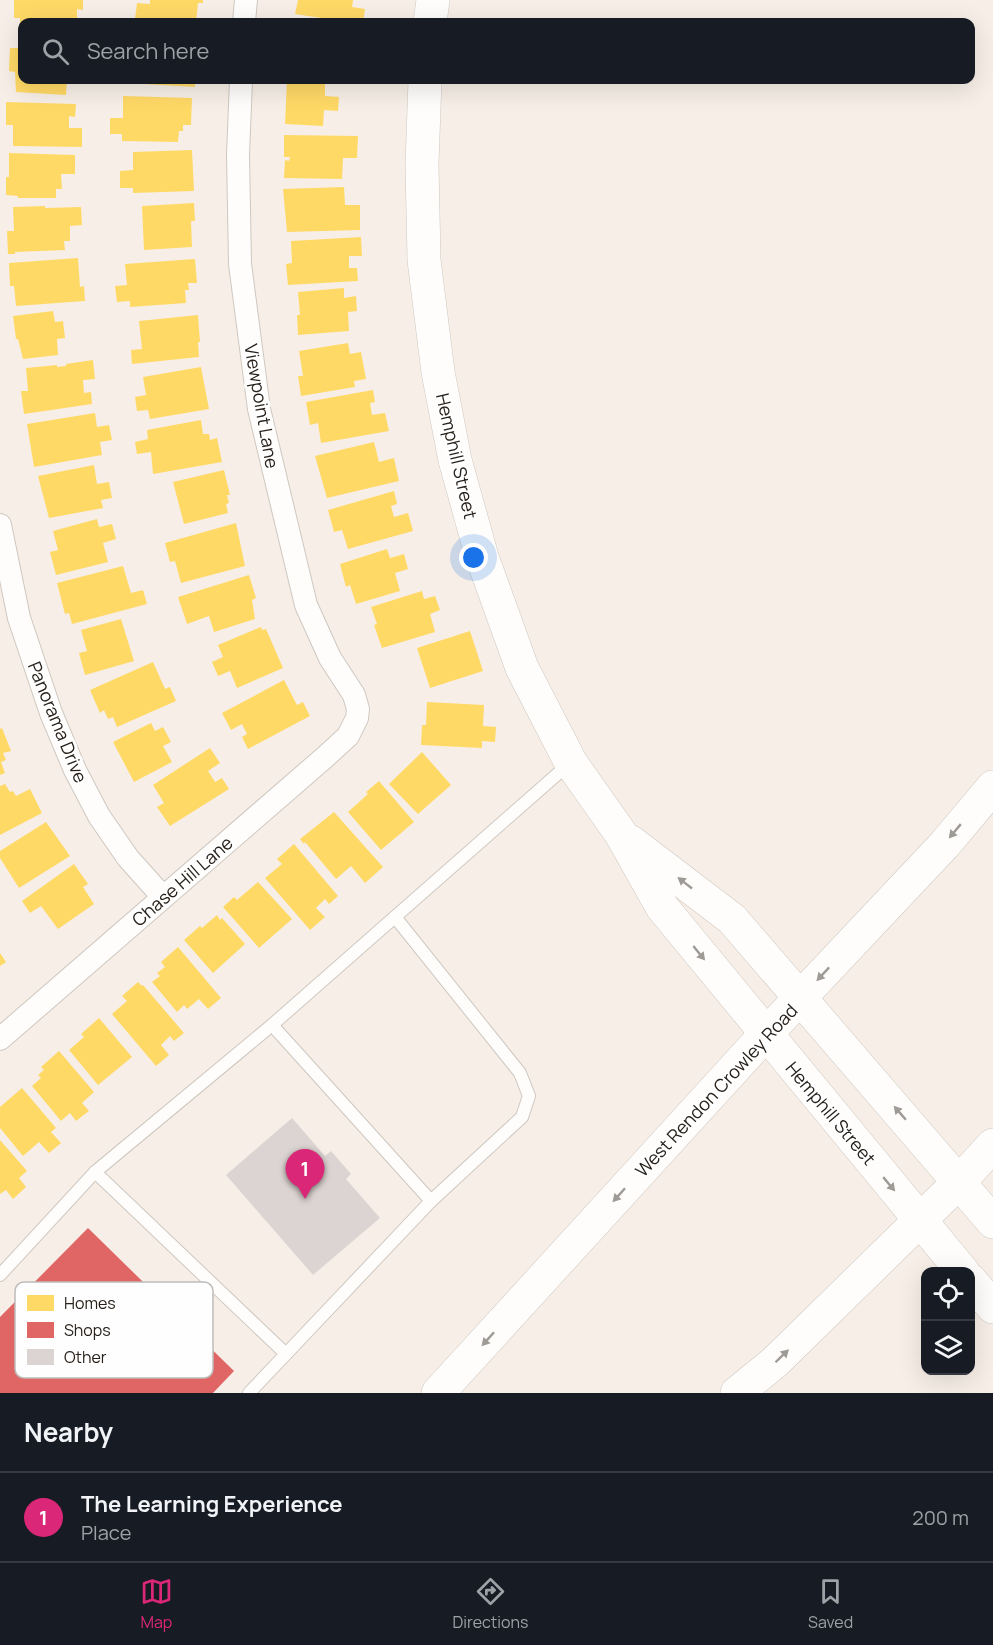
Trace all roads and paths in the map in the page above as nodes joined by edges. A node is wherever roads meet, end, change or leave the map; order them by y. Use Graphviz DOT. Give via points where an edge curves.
graph roads {
  1 [pos="246,0"];
  2 [pos="433,0"];
  3 [pos="244,18"];
  4 [pos="431,18"];
  5 [pos="242,84"];
  6 [pos="425,84"];
  7 [pos="0,525"];
  8 [pos="357,717"];
  9 [pos="571,763"];
  10 [pos="993,787"];
  11 [pos="621,834"];
  12 [pos="163,897"];
  13 [pos="395,917"];
  14 [pos="800,999"];
  15 [pos="272,1025"];
  16 [pos="765,1035"];
  17 [pos="0,1039"];
  18 [pos="993,1145"];
  19 [pos="95,1172"];
  20 [pos="960,1181"];
  21 [pos="431,1201"];
  22 [pos="919,1221"];
  23 [pos="993,1222"];
  24 [pos="959,1267"];
  25 [pos="0,1275"];
  26 [pos="210,1282"];
  27 [pos="213,1284"];
  28 [pos="975,1286"];
  29 [pos="993,1306"];
  30 [pos="286,1354"];
  31 [pos="249,1393"];
  32 [pos="438,1393"];
  33 [pos="737,1393"];
  1 -- 3 [label="street"];
  2 -- 4 [label="street"];
  5 -- 8 [label="street, Viewpoint Lane" via="238,155 240,264 259,409 306,605 330,658 354,695"];
  6 -- 9 [label="street, Hemphill Street" via="424,260 438,372 455,460 482,556 522,668"];
  7 -- 12 [label="street, Panorama Drive" via="19,618 75,770 99,816 128,858"];
  8 -- 12 [label="street, Chase Hill Lane" via="348,736"];
  9 -- 11 [label="street, Hemphill Street"];
  9 -- 13 [label="lane"];
  10 -- 14 [label="street, West Rendon Crowley Road, one-way"];
  14 -- 11 [label="street, Hemphill Street, one-way" via="732,919"];
  11 -- 16 [label="street, Hemphill Street, one-way" via="662,908"];
  12 -- 17 [label="street, Chase Hill Lane"];
  13 -- 15 [label="lane"];
  13 -- 21 [label="lane" via="520,1073 529,1096 522,1117"];
  14 -- 16 [label="street, West Rendon Crowley Road"];
  20 -- 14 [label="street, Hemphill Street, one-way"];
  15 -- 19 [label="lane"];
  15 -- 21 [label="lane"];
  16 -- 22 [label="street, Hemphill Street, one-way"];
  16 -- 32 [label="street, West Rendon Crowley Road, one-way"];
  18 -- 20 [label="street"];
  19 -- 25 [label="lane"];
  19 -- 26 [label="lane"];
  20 -- 22 [label="street"];
  20 -- 23 [label="street, Hemphill Street"];
  21 -- 30 [label="lane"];
  22 -- 24 [label="street, Hemphill Street"];
  33 -- 22 [label="street, one-way" via="776,1362"];
  27 -- 30 [label="lane"];
  28 -- 29 [label="street"];
  30 -- 31 [label="lane"];
}
